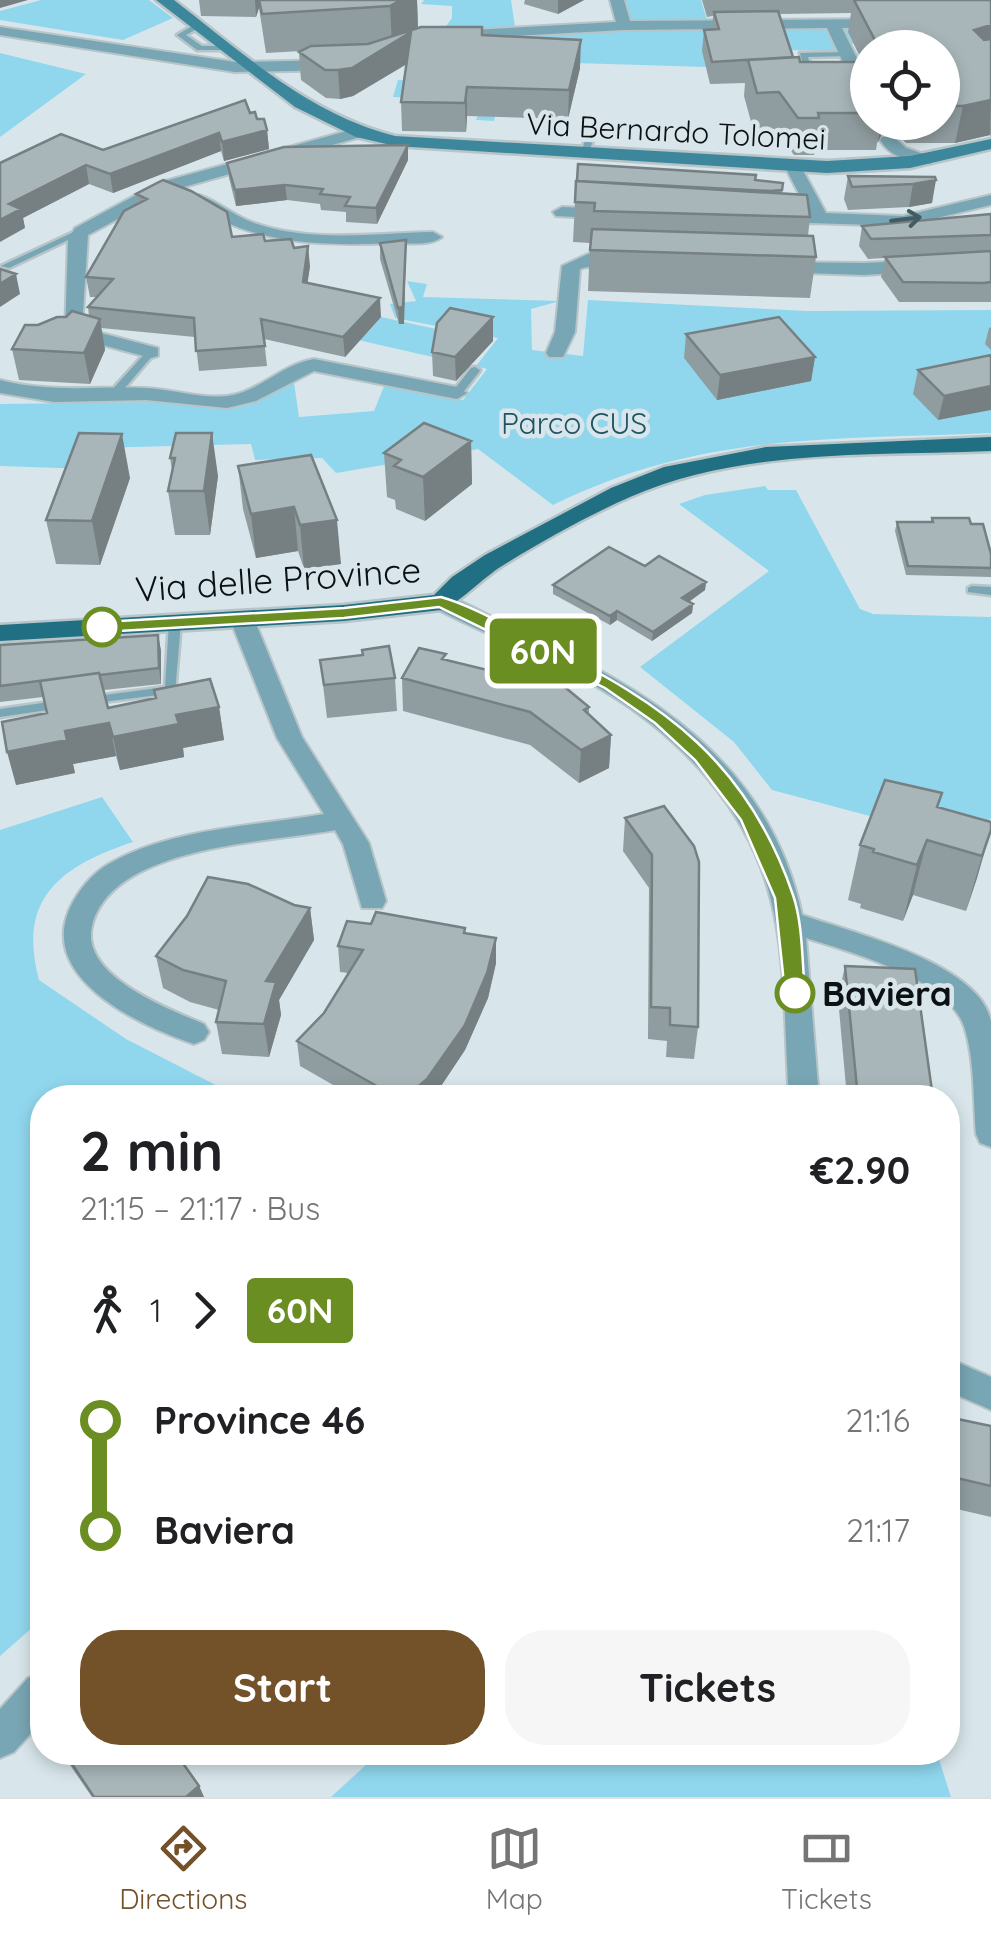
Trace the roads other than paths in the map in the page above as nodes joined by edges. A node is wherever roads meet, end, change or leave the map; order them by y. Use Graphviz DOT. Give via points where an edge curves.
graph roads {
  1 [pos="164,0"];
  2 [pos="617,0"];
  3 [pos="906,22"];
  4 [pos="832,23"];
  5 [pos="624,26"];
  6 [pos="0,31"];
  7 [pos="473,34"];
  8 [pos="842,49"];
  9 [pos="358,64"];
  10 [pos="850,64"];
  11 [pos="254,68"];
  12 [pos="803,87"];
  13 [pos="594,125"];
  14 [pos="358,134"];
  15 [pos="884,140"];
  16 [pos="991,144"];
  17 [pos="585,154"];
  18 [pos="792,165"];
  19 [pos="179,182"];
  20 [pos="991,200"];
  21 [pos="562,212"];
  22 [pos="637,216"];
  23 [pos="820,218"];
  24 [pos="749,222"];
  25 [pos="81,232"];
  26 [pos="433,237"];
  27 [pos="641,261"];
  28 [pos="991,262"];
  29 [pos="6,266"];
  30 [pos="756,266"];
  31 [pos="151,352"];
  32 [pos="556,353"];
  33 [pos="474,370"];
  34 [pos="0,386"];
  35 [pos="114,394"];
  36 [pos="456,394"];
  37 [pos="991,444"];
  38 [pos="972,590"];
  39 [pos="991,591"];
  40 [pos="441,602"];
  41 [pos="242,618"];
  42 [pos="175,622"];
  43 [pos="0,633"];
  44 [pos="0,713"];
  45 [pos="341,820"];
  46 [pos="372,902"];
  47 [pos="789,922"];
  48 [pos="194,1032"];
  49 [pos="803,1085"];
  50 [pos="991,1134"];
  51 [pos="960,1380"];
  52 [pos="991,1394"];
  53 [pos="30,1705"];
  54 [pos="0,1738"];
  1 -- 11 [label="street, Via Bernardo Tolomei"];
  2 -- 5 [label="street"];
  3 -- 4 [label="street"];
  4 -- 5 [label="street"];
  4 -- 8 [label="street"];
  5 -- 7 [label="street"];
  6 -- 11 [label="street"];
  8 -- 10 [label="street"];
  8 -- 12 [label="lane" via="803,56 811,80"];
  9 -- 11 [label="street"];
  11 -- 14 [label="street, Via Bernardo Tolomei" via="314,112"];
  13 -- 17 [label="lane"];
  14 -- 17 [label="street, Via Bernardo Tolomei" via="424,145"];
  14 -- 19 [label="street"];
  15 -- 16 [label="street, Via Bernardo Tolomei" via="930,158"];
  15 -- 18 [label="street, Via Bernardo Tolomei"];
  17 -- 18 [label="street, Via Bernardo Tolomei"];
  18 -- 23 [label="street"];
  19 -- 25 [label="street"];
  19 -- 26 [label="street" via="222,219 258,230 366,241"];
  23 -- 20 [label="street, one-way" via="903,220"];
  21 -- 22 [label="street"];
  23 -- 24 [label="street"];
  25 -- 29 [label="lane"];
  25 -- 31 [label="street" via="74,333"];
  27 -- 32 [label="street" via="573,263"];
  28 -- 30 [label="street"];
  31 -- 35 [label="lane"];
  33 -- 36 [label="lane"];
  34 -- 35 [label="street" via="50,398"];
  35 -- 36 [label="street" via="236,401 292,369 314,365"];
  37 -- 40 [label="main road" via="766,454 672,472 494,560"];
  38 -- 39 [label="lane"];
  40 -- 41 [label="main road, Via delle Province"];
  40 -- 47 [label="street" via="611,684 685,740 749,818 780,882"];
  41 -- 42 [label="main road, Via delle Province"];
  41 -- 45 [label="street" via="290,738"];
  42 -- 43 [label="main road, Via delle Province"];
  42 -- 44 [label="lane" via="172,690"];
  45 -- 46 [label="street" via="363,861"];
  45 -- 48 [label="street" via="146,859 94,892 76,929 87,964 134,1004"];
  47 -- 49 [label="street"];
  47 -- 50 [label="street" via="958,991 979,1027"];
  51 -- 52 [label="street"];
  53 -- 54 [label="street"];
}
